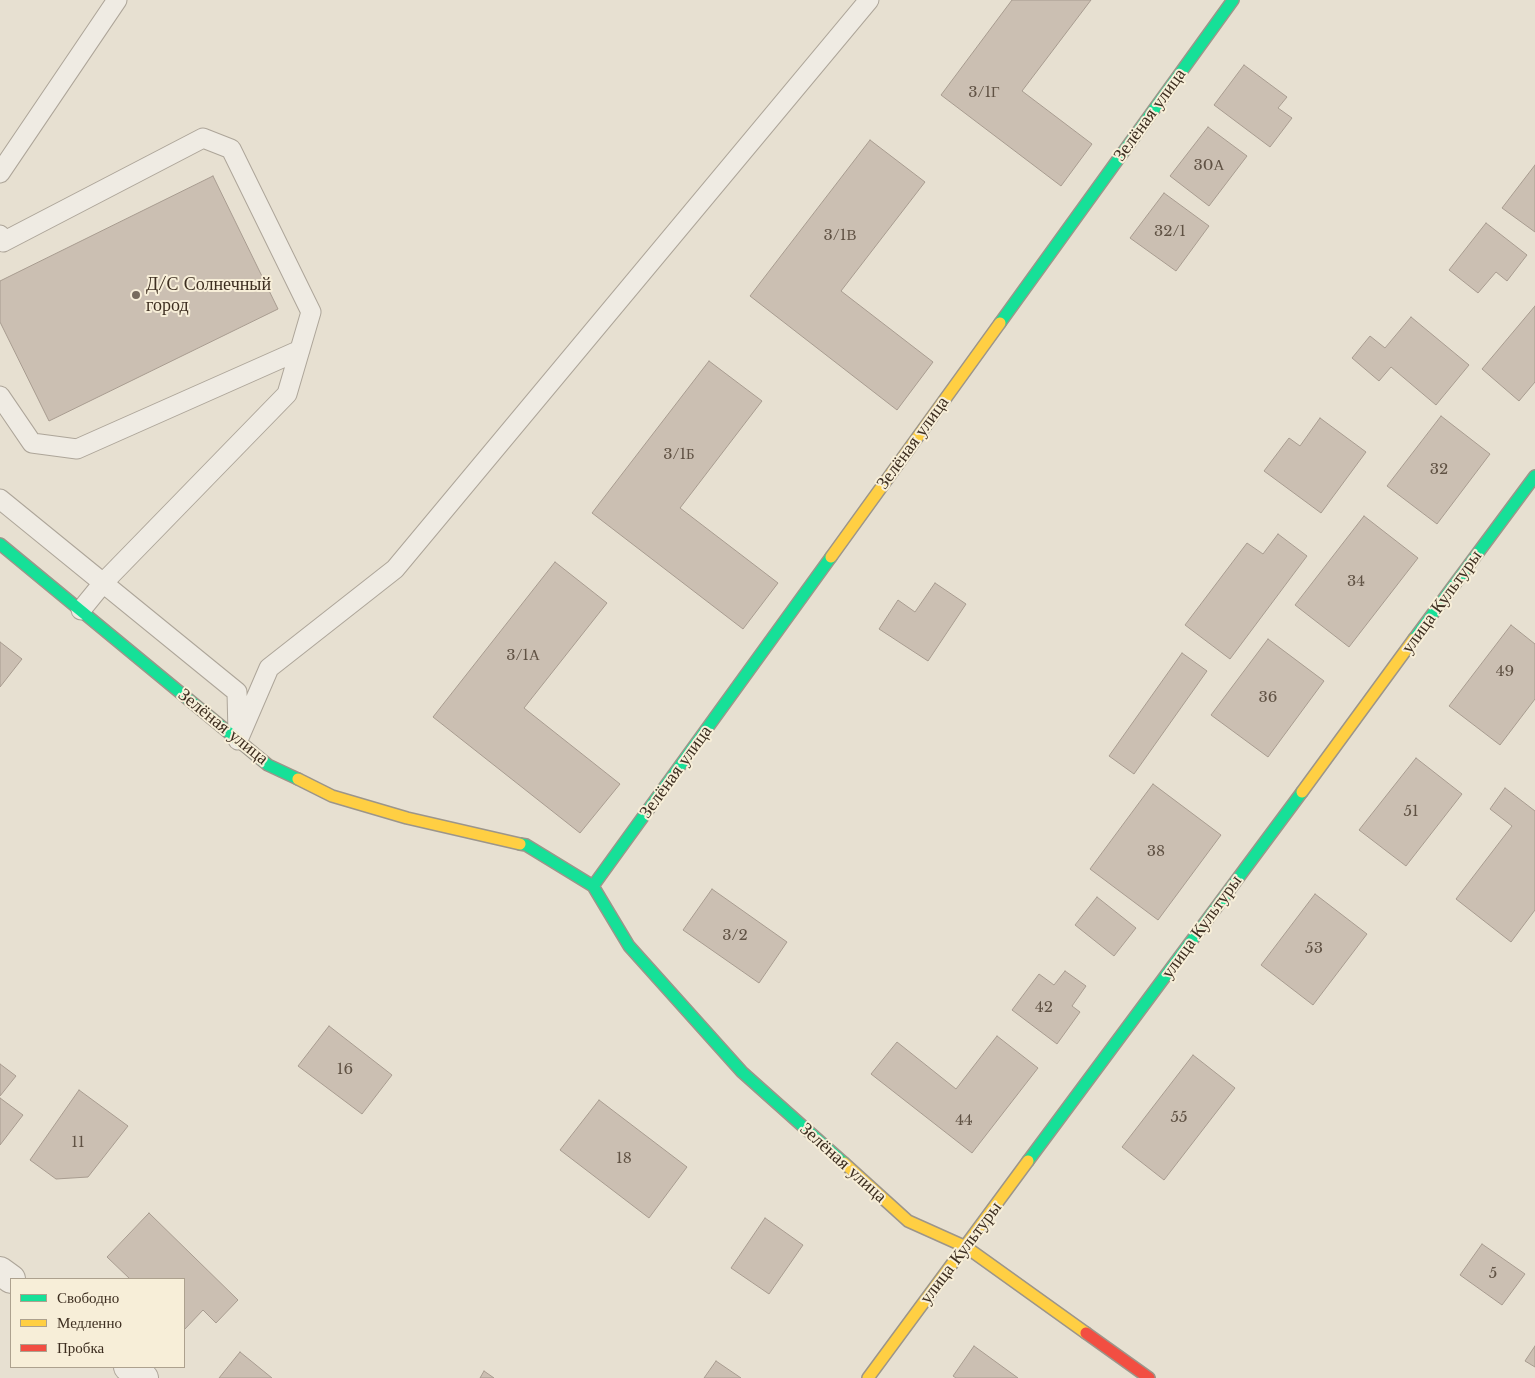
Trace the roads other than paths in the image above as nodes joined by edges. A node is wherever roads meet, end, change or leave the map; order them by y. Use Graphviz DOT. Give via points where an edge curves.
graph roads {
  1 [pos="118,0"];
  2 [pos="869,0"];
  3 [pos="1233,0"];
  4 [pos="0,173"];
  5 [pos="1,241"];
  6 [pos="300,350"];
  7 [pos="0,396"];
  8 [pos="1535,476"];
  9 [pos="0,499"];
  10 [pos="0,544"];
  11 [pos="103,583"];
  12 [pos="82,610"];
  13 [pos="238,740"];
  14 [pos="593,886"];
  15 [pos="966,1247"];
  16 [pos="129,1368"];
  17 [pos="144,1378"];
  18 [pos="868,1378"];
  19 [pos="1149,1378"];
  1 -- 4 [label="lane"];
  2 -- 13 [label="lane" via="395,569 269,668"];
  3 -- 14 [label="street, Зелёная улица"];
  5 -- 6 [label="lane" via="203,138 231,149 311,312"];
  6 -- 7 [label="lane" via="77,449 32,443"];
  6 -- 11 [label="lane" via="287,394"];
  8 -- 15 [label="street, улица Культуры"];
  9 -- 11 [label="lane"];
  10 -- 12 [label="street, Зелёная улица"];
  11 -- 12 [label="lane"];
  11 -- 13 [label="lane" via="237,692"];
  12 -- 13 [label="street, Зелёная улица"];
  13 -- 14 [label="street, Зелёная улица" via="268,765 332,796 407,818 526,844"];
  14 -- 15 [label="street, Зелёная улица" via="629,946 742,1072 908,1221"];
  15 -- 18 [label="street, улица Культуры"];
  15 -- 19 [label="street, Зелёная улица"];
  16 -- 17 [label="street"];
}
